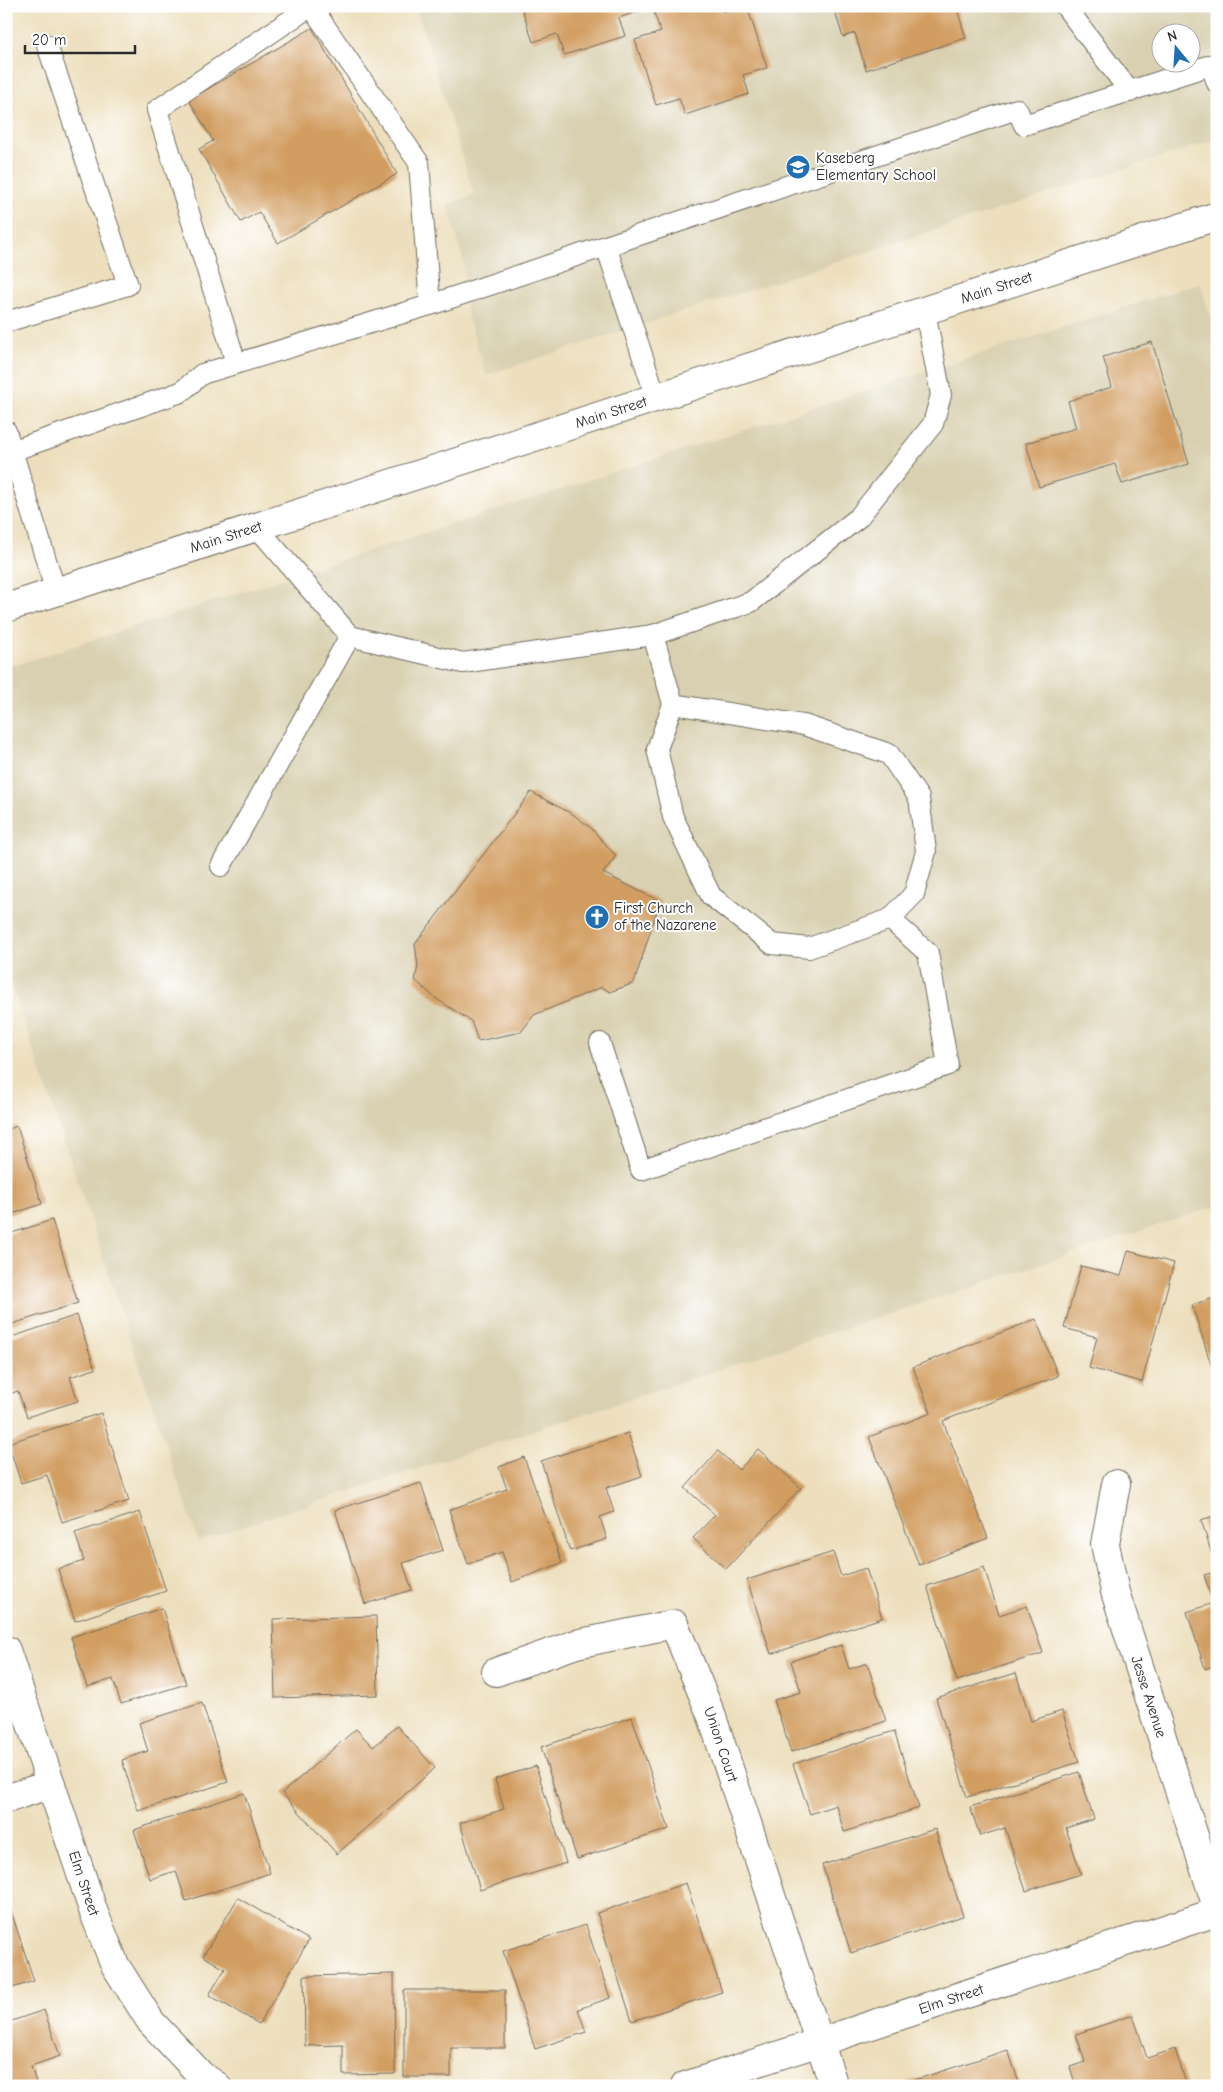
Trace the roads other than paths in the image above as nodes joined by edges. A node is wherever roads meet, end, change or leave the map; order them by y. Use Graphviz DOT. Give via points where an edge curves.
graph roads {
  1 [pos="311,6"];
  2 [pos="1065,6"];
  3 [pos="47,45"];
  4 [pos="1215,70"];
  5 [pos="1130,92"];
  6 [pos="1217,216"];
  7 [pos="606,246"];
  8 [pos="430,305"];
  9 [pos="924,311"];
  10 [pos="6,322"];
  11 [pos="236,363"];
  12 [pos="656,397"];
  13 [pos="6,432"];
  14 [pos="9,452"];
  15 [pos="257,527"];
  16 [pos="56,592"];
  17 [pos="6,608"];
  18 [pos="653,635"];
  19 [pos="350,636"];
  20 [pos="673,704"];
  21 [pos="221,866"];
  22 [pos="890,919"];
  23 [pos="600,1043"];
  24 [pos="1116,1484"];
  25 [pos="6,1650"];
  26 [pos="496,1672"];
  27 [pos="51,1784"];
  28 [pos="6,1799"];
  29 [pos="1217,1907"];
  30 [pos="1217,1912"];
  31 [pos="820,2041"];
  32 [pos="217,2086"];
  33 [pos="685,2086"];
  34 [pos="834,2086"];
  1 -- 8 [label="lane" via="419,163"];
  1 -- 11 [label="lane" via="156,110"];
  2 -- 5 [label="lane"];
  3 -- 10 [label="lane" via="128,285"];
  4 -- 5 [label="lane"];
  5 -- 7 [label="lane" via="1024,125 1017,109"];
  6 -- 9 [label="street, Main Street"];
  7 -- 8 [label="lane"];
  7 -- 12 [label="lane"];
  8 -- 11 [label="lane"];
  9 -- 12 [label="street, Main Street"];
  9 -- 18 [label="lane" via="941,395 933,424 858,518 751,602"];
  11 -- 14 [label="lane" via="202,374 180,392"];
  12 -- 15 [label="street, Main Street"];
  13 -- 14 [label="lane"];
  14 -- 16 [label="lane"];
  15 -- 16 [label="street, Main Street"];
  15 -- 19 [label="lane"];
  16 -- 17 [label="street, Main Street"];
  18 -- 19 [label="lane" via="463,663"];
  18 -- 20 [label="lane"];
  19 -- 21 [label="lane"];
  20 -- 22 [label="lane" via="657,748 673,817 711,896 772,944 809,948"];
  20 -- 22 [label="lane" via="804,725 889,754 920,798 926,850 914,894"];
  22 -- 23 [label="lane" via="928,953 948,1065 641,1170"];
  24 -- 29 [label="street, Jesse Avenue" via="1105,1544 1115,1592"];
  25 -- 27 [label="street, Elm Street"];
  26 -- 31 [label="street, Union Court" via="576,1644 674,1624 712,1717"];
  27 -- 28 [label="street"];
  27 -- 32 [label="street, Elm Street" via="115,1965 151,2022 202,2076"];
  30 -- 31 [label="street, Elm Street"];
  31 -- 33 [label="street, Elm Street"];
  31 -- 34 [label="street"];
}
